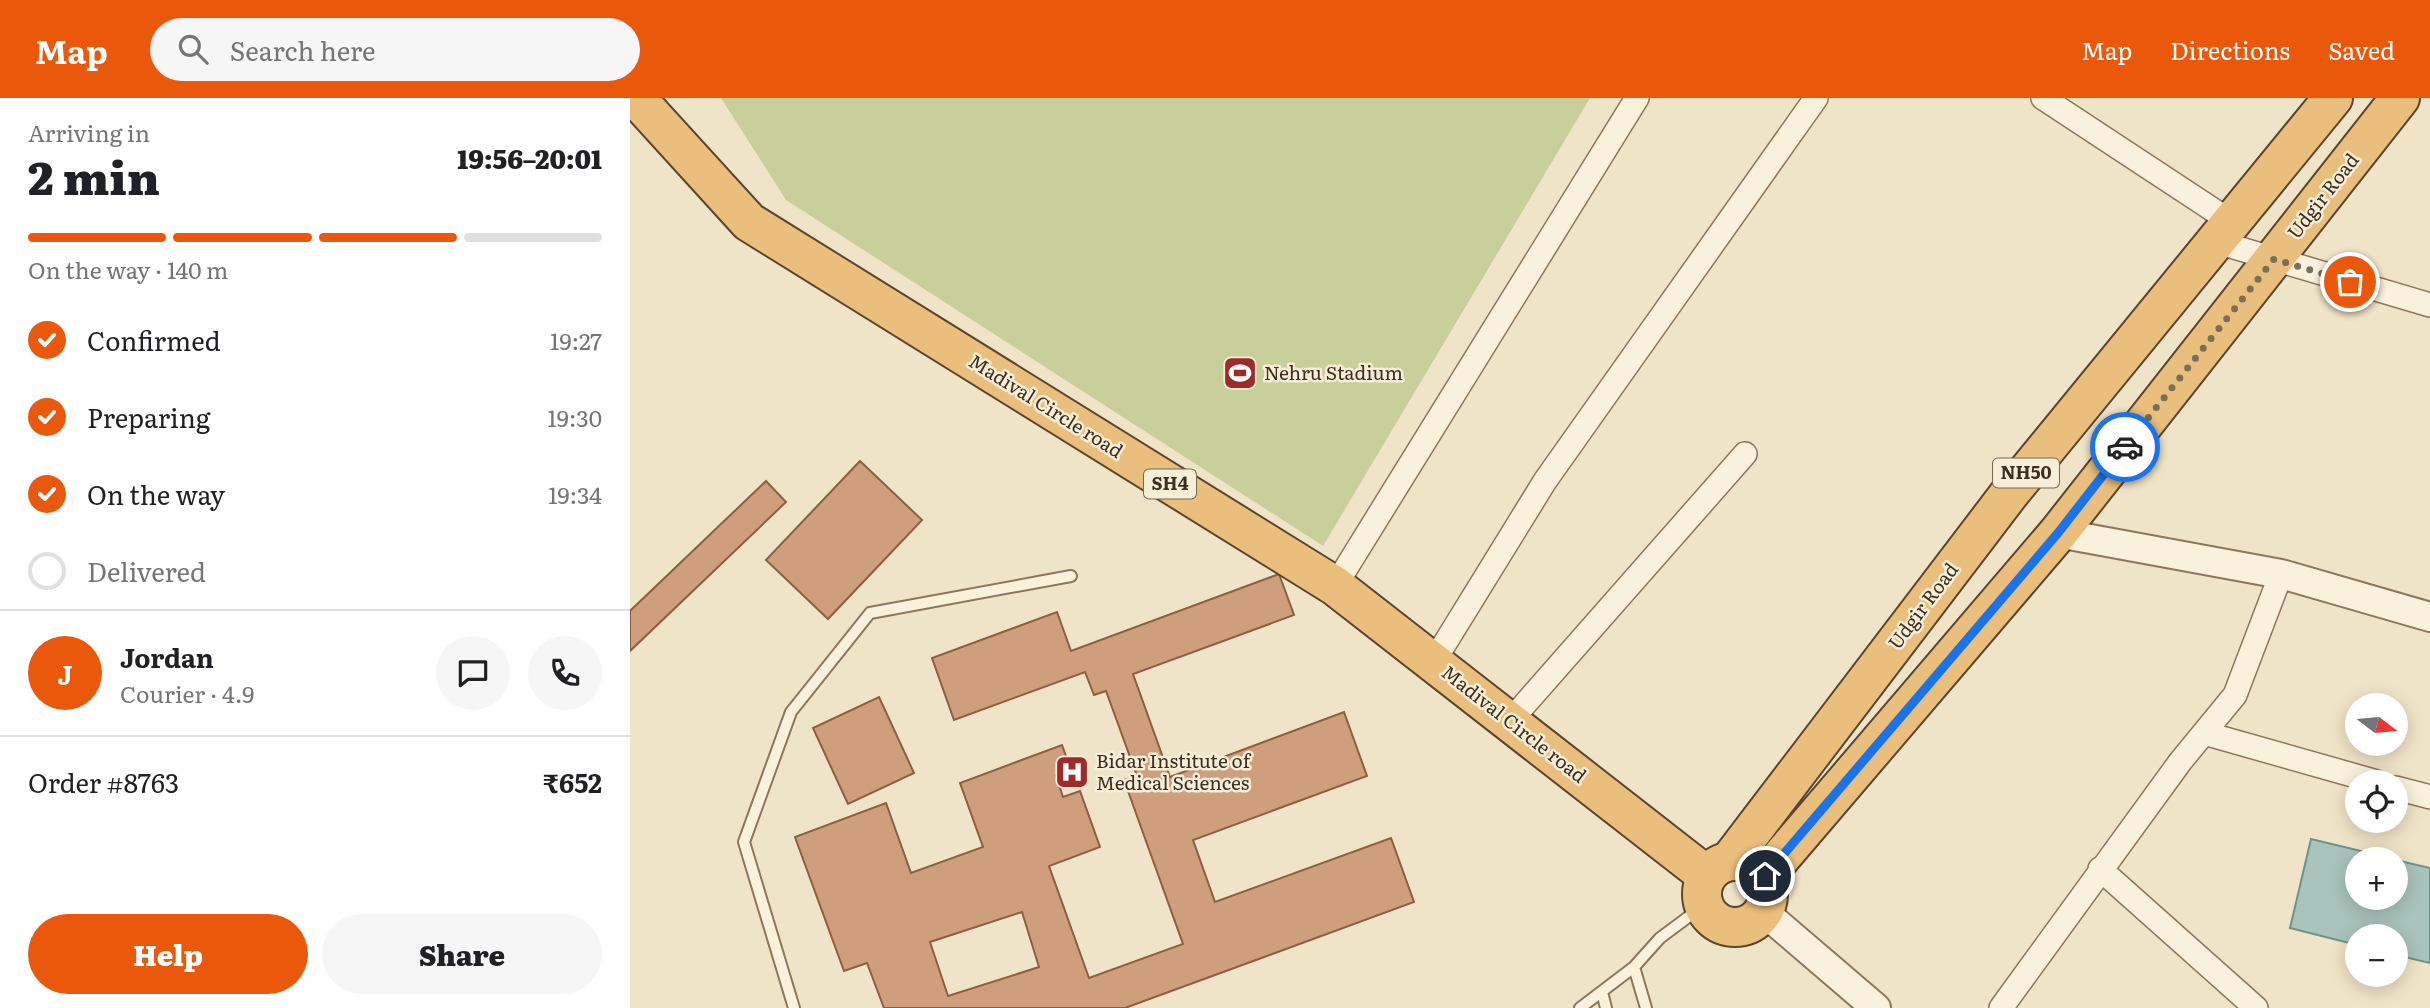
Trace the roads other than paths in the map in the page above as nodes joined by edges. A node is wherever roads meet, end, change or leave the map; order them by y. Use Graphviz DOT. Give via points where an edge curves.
graph roads {
  1 [pos="636,98"];
  2 [pos="1637,98"];
  3 [pos="1816,98"];
  4 [pos="2043,98"];
  5 [pos="2333,98"];
  6 [pos="2400,98"];
  7 [pos="2225,232"];
  8 [pos="2274,259"];
  9 [pos="2430,305"];
  10 [pos="1745,454"];
  11 [pos="2058,533"];
  12 [pos="2281,573"];
  13 [pos="1071,576"];
  14 [pos="1335,586"];
  15 [pos="2430,617"];
  16 [pos="1434,661"];
  17 [pos="1510,721"];
  18 [pos="2204,733"];
  19 [pos="2345,773"];
  20 [pos="2408,791"];
  21 [pos="2430,797"];
  22 [pos="2100,869"];
  23 [pos="1713,880"];
  24 [pos="1764,894"];
  25 [pos="1634,967"];
  26 [pos="1602,992"];
  27 [pos="794,1008"];
  28 [pos="1580,1008"];
  29 [pos="1606,1008"];
  30 [pos="1646,1008"];
  31 [pos="1876,1008"];
  32 [pos="2001,1008"];
  33 [pos="2256,1008"];
  1 -- 14 [label="highway, Madival Circle road / SH4" via="749,222"];
  2 -- 14 [label="street"];
  3 -- 16 [label="street" via="1545,481"];
  4 -- 7 [label="street"];
  5 -- 7 [label="highway, Udgir Road / NH50"];
  6 -- 8 [label="highway, Udgir Road / NH50"];
  7 -- 8 [label="street"];
  7 -- 23 [label="highway, Udgir Road / NH50" via="2009,494"];
  8 -- 9 [label="street"];
  8 -- 11 [label="highway, Udgir Road / NH50"];
  10 -- 17 [label="street"];
  11 -- 12 [label="street"];
  11 -- 24 [label="highway, Udgir Road / NH50"];
  12 -- 15 [label="street"];
  12 -- 18 [label="street" via="2235,695"];
  13 -- 27 [label="lane" via="870,613 791,712 744,842"];
  14 -- 16 [label="highway, Madival Circle road / SH4"];
  16 -- 17 [label="highway, Madival Circle road / SH4"];
  17 -- 23 [label="highway, Madival Circle road / SH4"];
  18 -- 19 [label="street"];
  18 -- 22 [label="street"];
  20 -- 21 [label="street"];
  22 -- 32 [label="street"];
  22 -- 33 [label="street"];
  23 -- 24 [label="highway" via="1750,862"];
  23 -- 24 [label="highway, NH50" via="1714,921 1731,928 1749,924"];
  23 -- 25 [label="lane"];
  24 -- 31 [label="street"];
  25 -- 26 [label="lane"];
  25 -- 30 [label="lane"];
  26 -- 28 [label="lane"];
  26 -- 29 [label="lane"];
}
